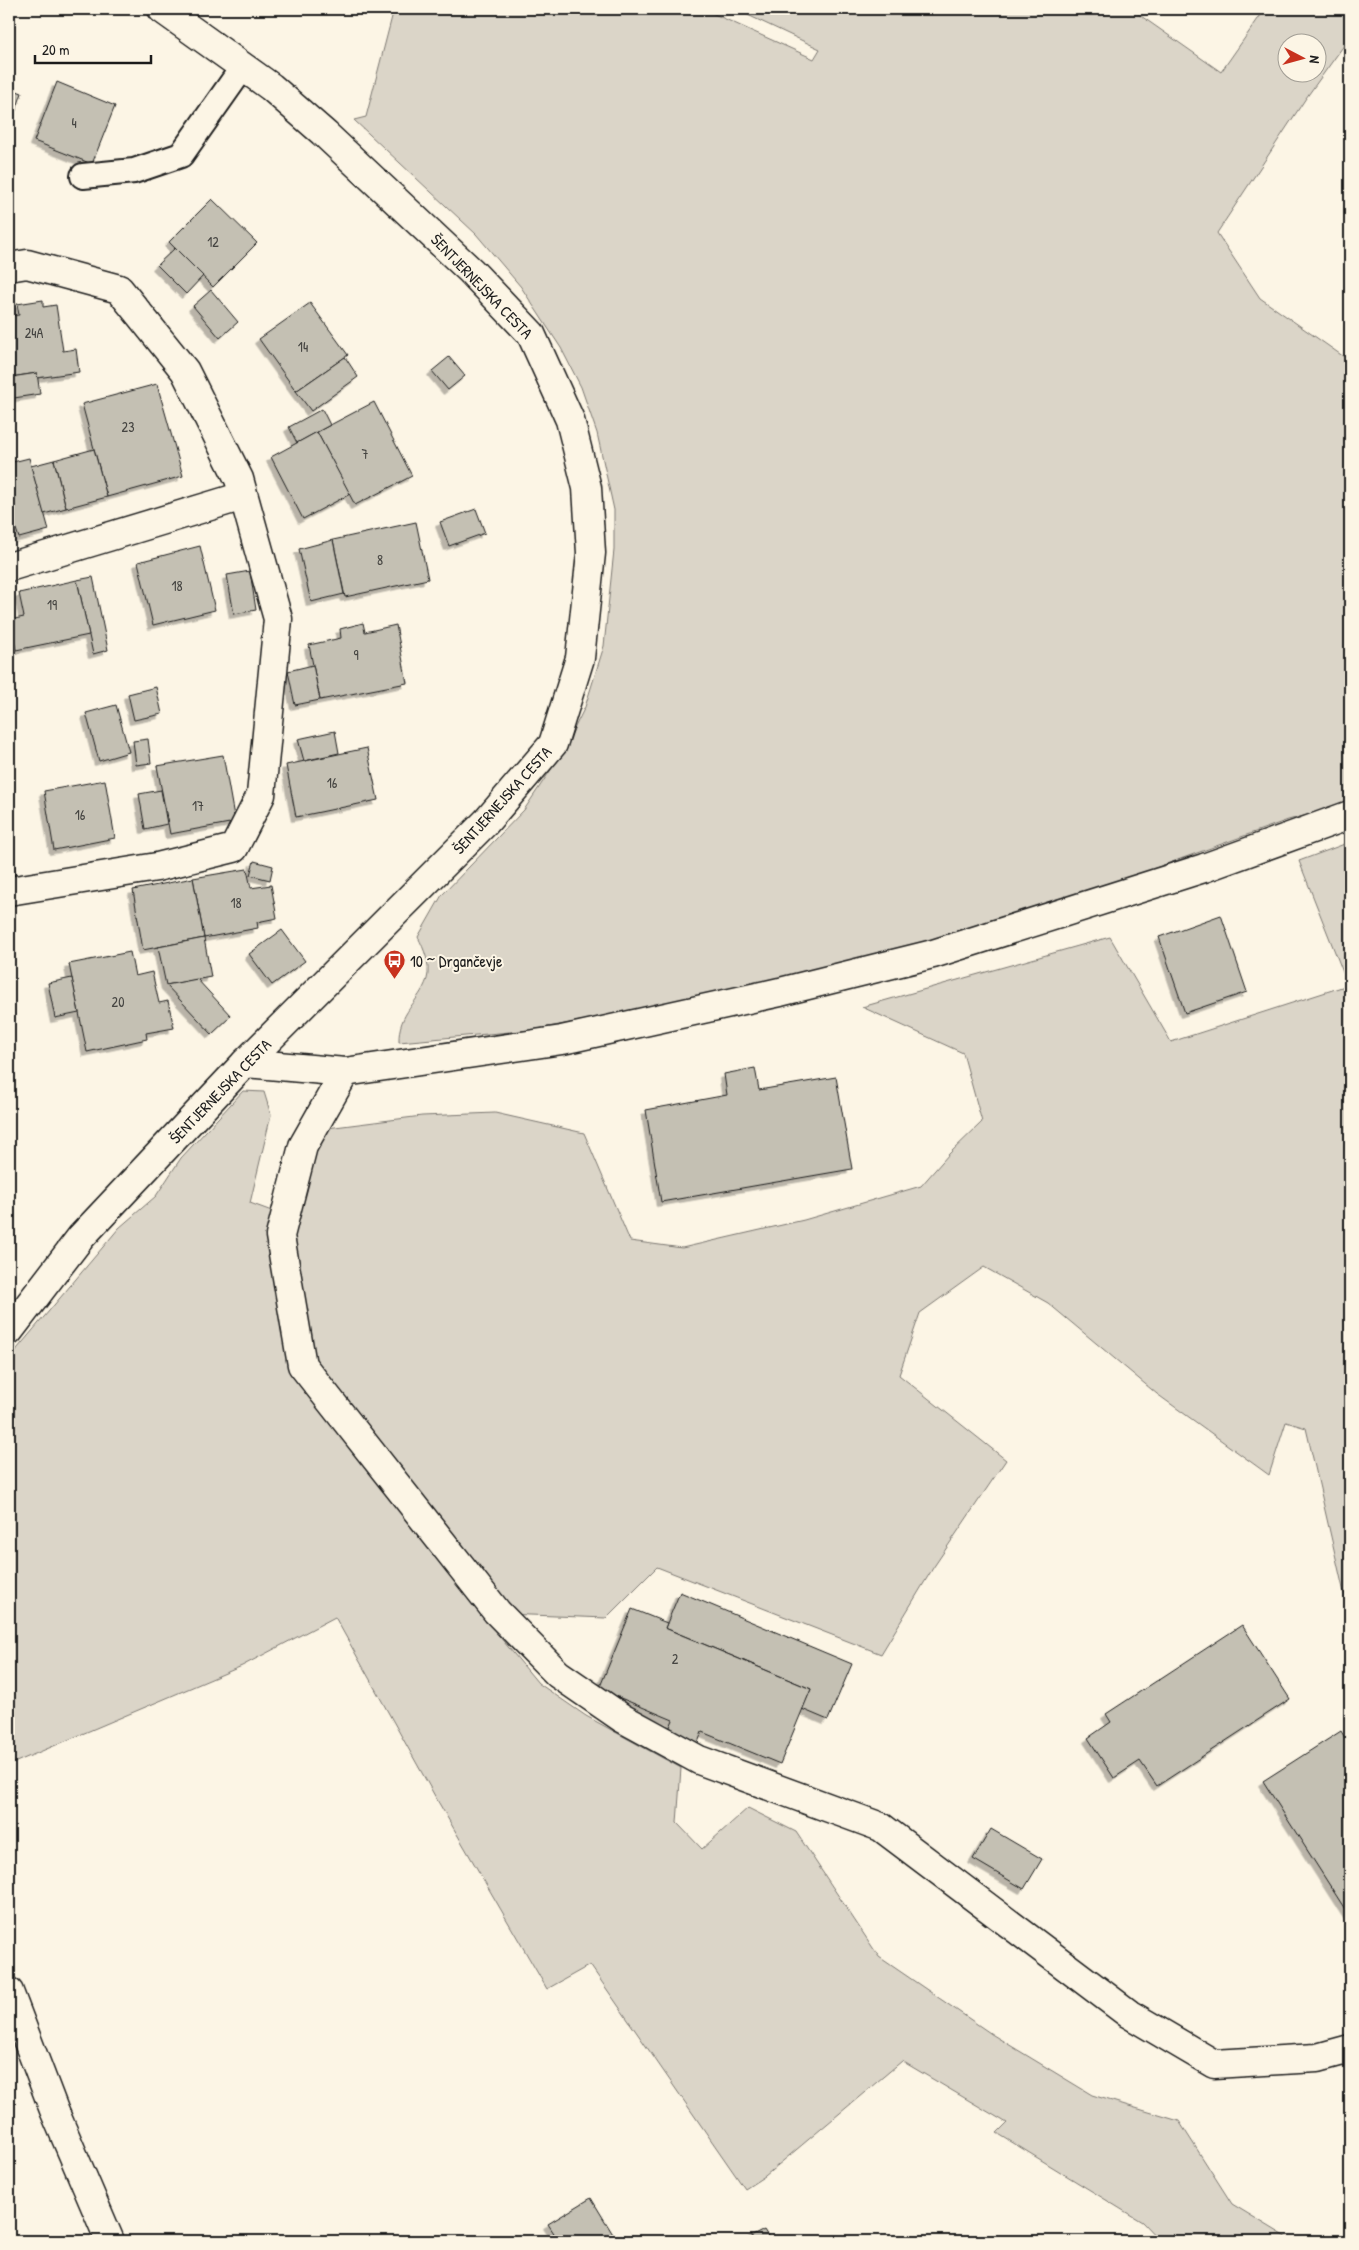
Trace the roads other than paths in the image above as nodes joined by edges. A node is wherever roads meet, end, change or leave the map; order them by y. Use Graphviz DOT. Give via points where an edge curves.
graph roads {
  1 [pos="162,9"];
  2 [pos="243,67"];
  3 [pos="82,176"];
  4 [pos="9,267"];
  5 [pos="243,496"];
  6 [pos="9,568"];
  7 [pos="1350,815"];
  8 [pos="9,892"];
  9 [pos="245,1063"];
  10 [pos="345,1072"];
  11 [pos="9,1330"];
  12 [pos="9,1992"];
  13 [pos="1350,2050"];
  14 [pos="110,2241"];
  1 -- 2 [label="street, ŠENTJERNEJSKA CESTA"];
  2 -- 3 [label="lane" via="181,155 134,171"];
  2 -- 9 [label="street, ŠENTJERNEJSKA CESTA" via="326,135 471,271 531,334 570,420 587,488 591,553 580,658 553,744 486,822"];
  4 -- 5 [label="street" via="26,264 119,289 185,371 239,479"];
  5 -- 6 [label="street"];
  5 -- 8 [label="street" via="278,619 261,795 234,848 157,867"];
  7 -- 10 [label="street" via="1204,868 933,954 562,1040"];
  9 -- 10 [label="street"];
  9 -- 11 [label="street, ŠENTJERNEJSKA CESTA" via="81,1236"];
  10 -- 13 [label="street" via="303,1146 280,1236 302,1365 497,1612 558,1674 622,1718 699,1760 881,1827 1129,2014 1214,2064 1317,2058"];
  12 -- 14 [label="street" via="54,2110"];
}
